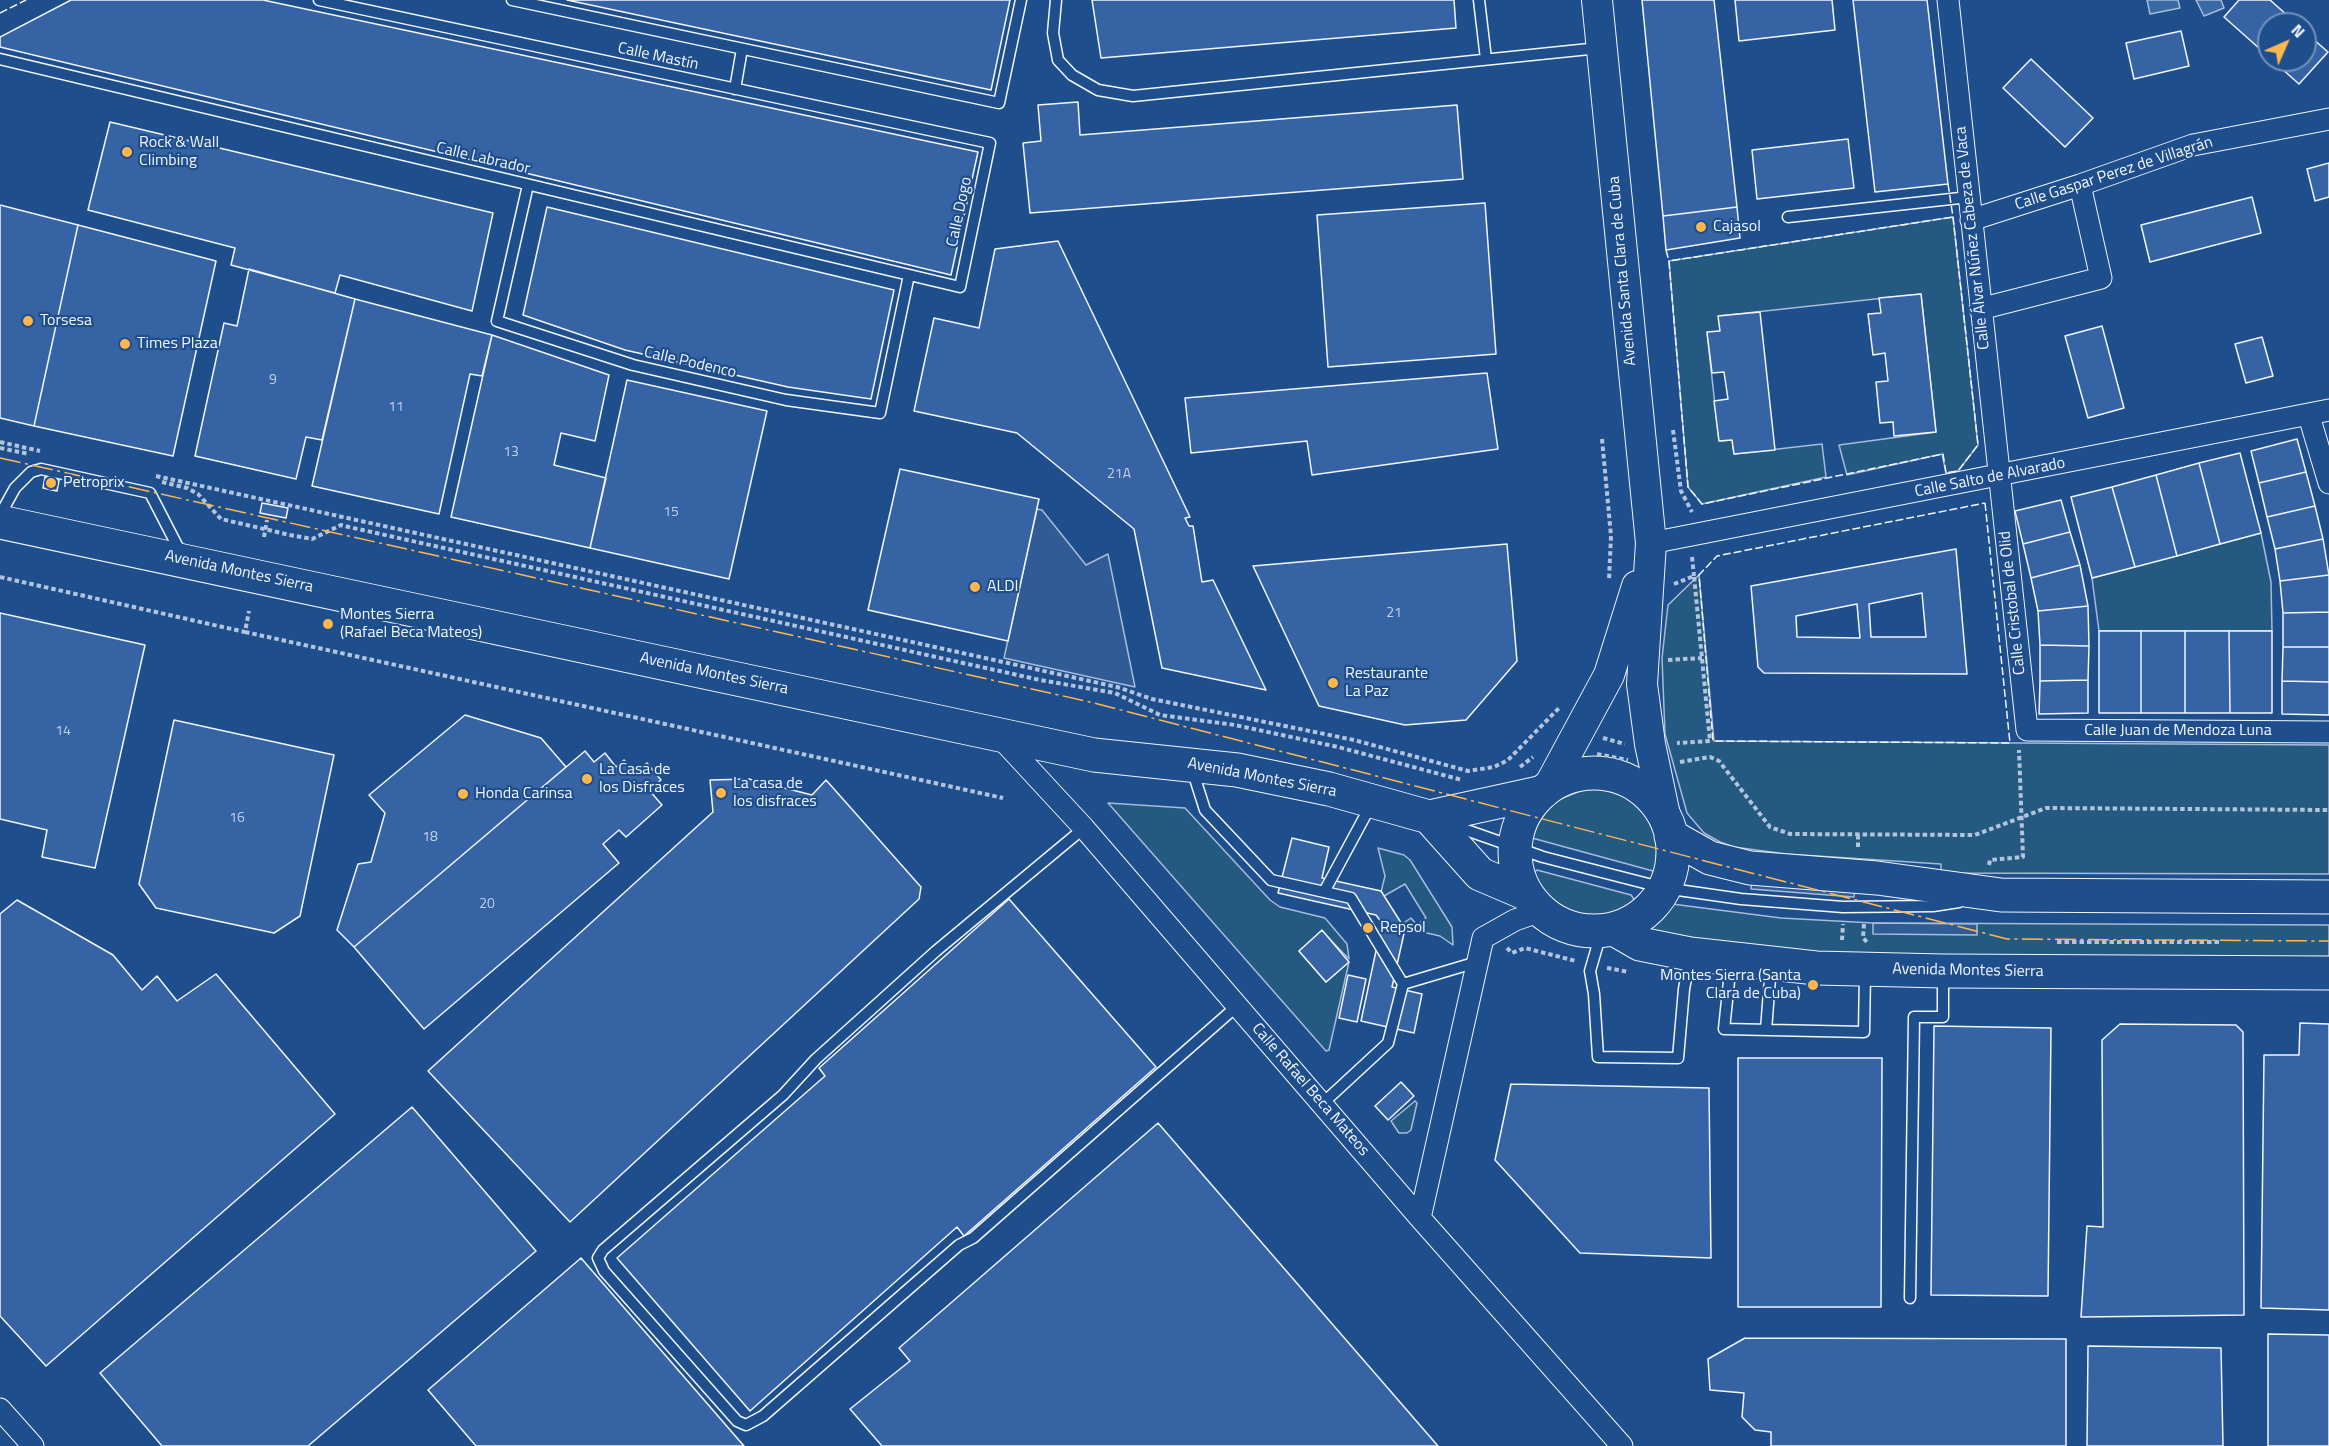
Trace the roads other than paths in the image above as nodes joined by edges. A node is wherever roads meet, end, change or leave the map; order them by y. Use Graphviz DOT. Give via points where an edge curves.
graph roads {
  1 [pos="319,0"];
  2 [pos="512,0"];
  3 [pos="1021,0"];
  4 [pos="1056,0"];
  5 [pos="1479,0"];
  6 [pos="1597,0"];
  7 [pos="1948,0"];
  8 [pos="1602,48"];
  9 [pos="742,49"];
  10 [pos="0,59"];
  11 [pos="1486,59"];
  12 [pos="735,88"];
  13 [pos="2329,119"];
  14 [pos="990,143"];
  15 [pos="528,185"];
  16 [pos="2080,185"];
  17 [pos="1969,197"];
  18 [pos="1788,217"];
  19 [pos="1971,220"];
  20 [pos="909,275"];
  21 [pos="960,287"];
  22 [pos="1980,309"];
  23 [pos="2319,413"];
  24 [pos="1999,476"];
  25 [pos="2329,483"];
  26 [pos="0,515"];
  27 [pos="0,522"];
  28 [pos="1651,543"];
  29 [pos="185,561"];
  30 [pos="2027,730"];
  31 [pos="2329,732"];
  32 [pos="997,734"];
  33 [pos="1190,763"];
  34 [pos="1546,790"];
  35 [pos="1374,801"];
  36 [pos="1429,817"];
  37 [pos="1084,828"];
  38 [pos="1669,828"];
  39 [pos="1515,847"];
  40 [pos="1664,888"];
  41 [pos="1324,892"];
  42 [pos="1865,892"];
  43 [pos="2329,897"];
  44 [pos="1534,902"];
  45 [pos="1608,930"];
  46 [pos="1690,954"];
  47 [pos="1731,960"];
  48 [pos="1861,961"];
  49 [pos="1477,962"];
  50 [pos="1771,965"];
  51 [pos="1942,971"];
  52 [pos="2329,973"];
  53 [pos="1402,984"];
  54 [pos="1237,1006"];
  55 [pos="1766,1030"];
  56 [pos="1322,1104"];
  57 [pos="1420,1218"];
  58 [pos="1910,1298"];
  59 [pos="0,1409"];
  60 [pos="33,1446"];
  61 [pos="1622,1446"];
  1 -- 12 [label="lane, Calle Mastín"];
  2 -- 9 [label="lane, Calle Mastín"];
  3 -- 9 [label="lane, Calle Mastín" via="999,103"];
  4 -- 11 [label="lane" via="1053,33 1058,60 1072,75 1098,90 1133,96"];
  5 -- 11 [label="lane"];
  6 -- 8 [label="street, Avenida Santa Clara de Cuba"];
  7 -- 17 [label="street, Calle Álvar Núñez Cabeza de Vaca"];
  8 -- 11 [label="lane"];
  8 -- 28 [label="street, Avenida Santa Clara de Cuba"];
  9 -- 12 [label="lane"];
  10 -- 15 [label="lane, Calle Labrador"];
  12 -- 14 [label="lane, Calle Mastín"];
  13 -- 16 [label="street, Calle Gaspar Perez de Villagrán" via="2193,145"];
  14 -- 21 [label="lane, Calle Dogo"];
  15 -- 20 [label="lane, Calle Labrador"];
  15 -- 20 [label="lane, Calle Podenco" via="497,321 633,365 786,400 880,413"];
  16 -- 19 [label="street, Calle Gaspar Perez de Villagrán"];
  16 -- 22 [label="street" via="2101,278"];
  17 -- 18 [label="lane"];
  17 -- 19 [label="street, Calle Álvar Núñez Cabeza de Vaca"];
  19 -- 22 [label="street, Calle Álvar Núñez Cabeza de Vaca"];
  20 -- 21 [label="lane, Calle Labrador"];
  22 -- 24 [label="street, Calle Álvar Núñez Cabeza de Vaca"];
  23 -- 24 [label="street, Calle Salto de Alvarado"];
  23 -- 25 [label="street"];
  24 -- 28 [label="street, Calle Salto de Alvarado"];
  24 -- 30 [label="street, Calle Cristobal de Olid"];
  26 -- 29 [label="lane" via="15,488 31,472 41,469 150,493"];
  27 -- 29 [label="main road, Avenida Montes Sierra"];
  28 -- 34 [label="street, Avenida Santa Clara de Cuba" via="1609,675 1584,724 1586,738"];
  28 -- 38 [label="street, Avenida Santa Clara de Cuba" via="1642,684 1644,755"];
  29 -- 32 [label="main road, Avenida Montes Sierra"];
  30 -- 31 [label="street, Calle Juan de Mendoza Luna"];
  32 -- 33 [label="main road, Avenida Montes Sierra" via="1094,754"];
  32 -- 37 [label="street, Calle Rafael Beca Mateos"];
  33 -- 35 [label="main road, Avenida Montes Sierra"];
  33 -- 41 [label="lane" via="1205,810 1271,880"];
  34 -- 36 [label="main road, Avenida Montes Sierra"];
  34 -- 38 [label="main road, Avenida Montes Sierra" via="1566,778 1585,774 1624,779 1656,803"];
  34 -- 39 [label="main road" via="1529,807 1519,826"];
  35 -- 36 [label="main road, Avenida Montes Sierra"];
  35 -- 41 [label="lane"];
  36 -- 39 [label="lane, Avenida Montes Sierra"];
  36 -- 44 [label="main road" via="1480,874"];
  37 -- 54 [label="street, Calle Rafael Beca Mateos"];
  37 -- 54 [label="lane" via="936,951 816,1059 783,1095 603,1250 598,1258 604,1271 737,1421 746,1425 763,1416 929,1270 973,1238"];
  38 -- 40 [label="main road" via="1672,862"];
  38 -- 42 [label="main road, Avenida Montes Sierra" via="1710,858"];
  39 -- 40 [label="lane, Avenida Montes Sierra" via="1587,870"];
  39 -- 44 [label="main road" via="1520,879"];
  40 -- 42 [label="lane, Avenida Montes Sierra" via="1844,907"];
  40 -- 45 [label="main road" via="1652,906 1634,920"];
  41 -- 53 [label="lane" via="1352,898"];
  42 -- 43 [label="main road, Avenida Montes Sierra" via="1995,882"];
  44 -- 45 [label="main road" via="1570,927"];
  44 -- 49 [label="street" via="1515,920 1483,938"];
  45 -- 46 [label="main road, Avenida Montes Sierra" via="1640,944"];
  45 -- 46 [label="lane" via="1590,970 1598,1057 1678,1058"];
  46 -- 47 [label="main road, Avenida Montes Sierra"];
  47 -- 50 [label="main road, Avenida Montes Sierra"];
  47 -- 55 [label="lane" via="1724,1029"];
  48 -- 50 [label="main road, Avenida Montes Sierra"];
  48 -- 51 [label="main road, Avenida Montes Sierra"];
  48 -- 55 [label="lane" via="1864,1032"];
  49 -- 53 [label="lane"];
  49 -- 57 [label="street"];
  50 -- 55 [label="lane"];
  51 -- 52 [label="main road, Avenida Montes Sierra"];
  51 -- 58 [label="lane" via="1943,1017 1914,1017"];
  53 -- 56 [label="lane" via="1388,1043"];
  54 -- 56 [label="street, Calle Rafael Beca Mateos"];
  56 -- 57 [label="street, Calle Rafael Beca Mateos"];
  57 -- 61 [label="street, Calle Rafael Beca Mateos"];
  59 -- 60 [label="street"];
}
